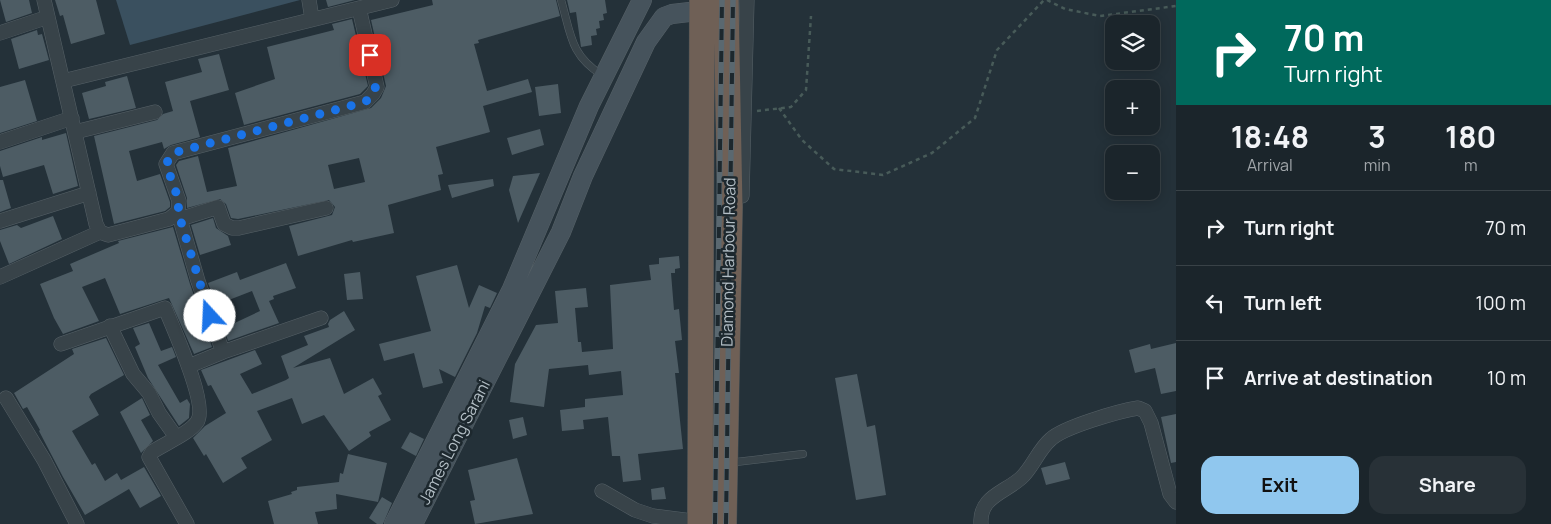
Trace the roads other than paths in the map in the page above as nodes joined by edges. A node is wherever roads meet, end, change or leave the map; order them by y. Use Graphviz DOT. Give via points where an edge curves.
graph roads {
  1 [pos="44,0"];
  2 [pos="309,0"];
  3 [pos="392,0"];
  4 [pos="561,0"];
  5 [pos="642,0"];
  6 [pos="721,4"];
  7 [pos="359,8"];
  8 [pos="48,17"];
  9 [pos="312,19"];
  10 [pos="0,33"];
  11 [pos="604,76"];
  12 [pos="63,81"];
  13 [pos="155,112"];
  14 [pos="72,118"];
  15 [pos="76,132"];
  16 [pos="0,142"];
  17 [pos="89,193"];
  18 [pos="326,208"];
  19 [pos="179,216"];
  20 [pos="0,221"];
  21 [pos="100,232"];
  22 [pos="0,277"];
  23 [pos="321,318"];
  24 [pos="110,326"];
  25 [pos="61,344"];
  26 [pos="223,352"];
  27 [pos="189,366"];
  28 [pos="6,398"];
  29 [pos="176,437"];
  30 [pos="803,454"];
  31 [pos="736,462"];
  32 [pos="1170,476"];
  33 [pos="602,491"];
  34 [pos="1176,502"];
  35 [pos="708,523"];
  36 [pos="77,524"];
  37 [pos="187,524"];
  38 [pos="394,524"];
  39 [pos="413,524"];
  40 [pos="736,524"];
  41 [pos="981,524"];
  1 -- 8 [label="street"];
  2 -- 9 [label="street"];
  3 -- 7 [label="street"];
  4 -- 11 [label="lane" via="575,50 588,66"];
  5 -- 11 [label="main road"];
  6 -- 31 [label="street" via="744,113"];
  6 -- 35 [label="highway, Diamond Harbour Road" via="730,207"];
  6 -- 39 [label="main road, James Long Sarani" via="664,17 646,42 583,176 561,232"];
  7 -- 9 [label="street"];
  7 -- 19 [label="street" via="377,87 373,94 365,102 173,153 166,164 179,201"];
  8 -- 10 [label="street"];
  8 -- 12 [label="street"];
  9 -- 12 [label="street"];
  11 -- 38 [label="main road" via="512,289"];
  12 -- 14 [label="street"];
  13 -- 15 [label="street"];
  14 -- 15 [label="street"];
  14 -- 16 [label="street"];
  15 -- 17 [label="street"];
  17 -- 20 [label="street"];
  17 -- 21 [label="street"];
  18 -- 19 [label="street" via="239,228 224,224 218,208"];
  19 -- 21 [label="street" via="108,235"];
  19 -- 26 [label="street"];
  21 -- 22 [label="street"];
  23 -- 26 [label="street"];
  24 -- 25 [label="street"];
  24 -- 27 [label="street" via="165,308"];
  24 -- 29 [label="street" via="133,374 149,393"];
  26 -- 27 [label="street"];
  27 -- 29 [label="street" via="200,414 196,424"];
  28 -- 36 [label="street" via="44,460"];
  29 -- 37 [label="street" via="149,457"];
  30 -- 31 [label="lane"];
  31 -- 40 [label="street"];
  32 -- 34 [label="street" via="1170,494"];
  32 -- 41 [label="street" via="1145,412 1138,408 1128,410 1052,438 1020,479 986,502 982,508"];
  33 -- 35 [label="street" via="635,510 653,516"];
}
